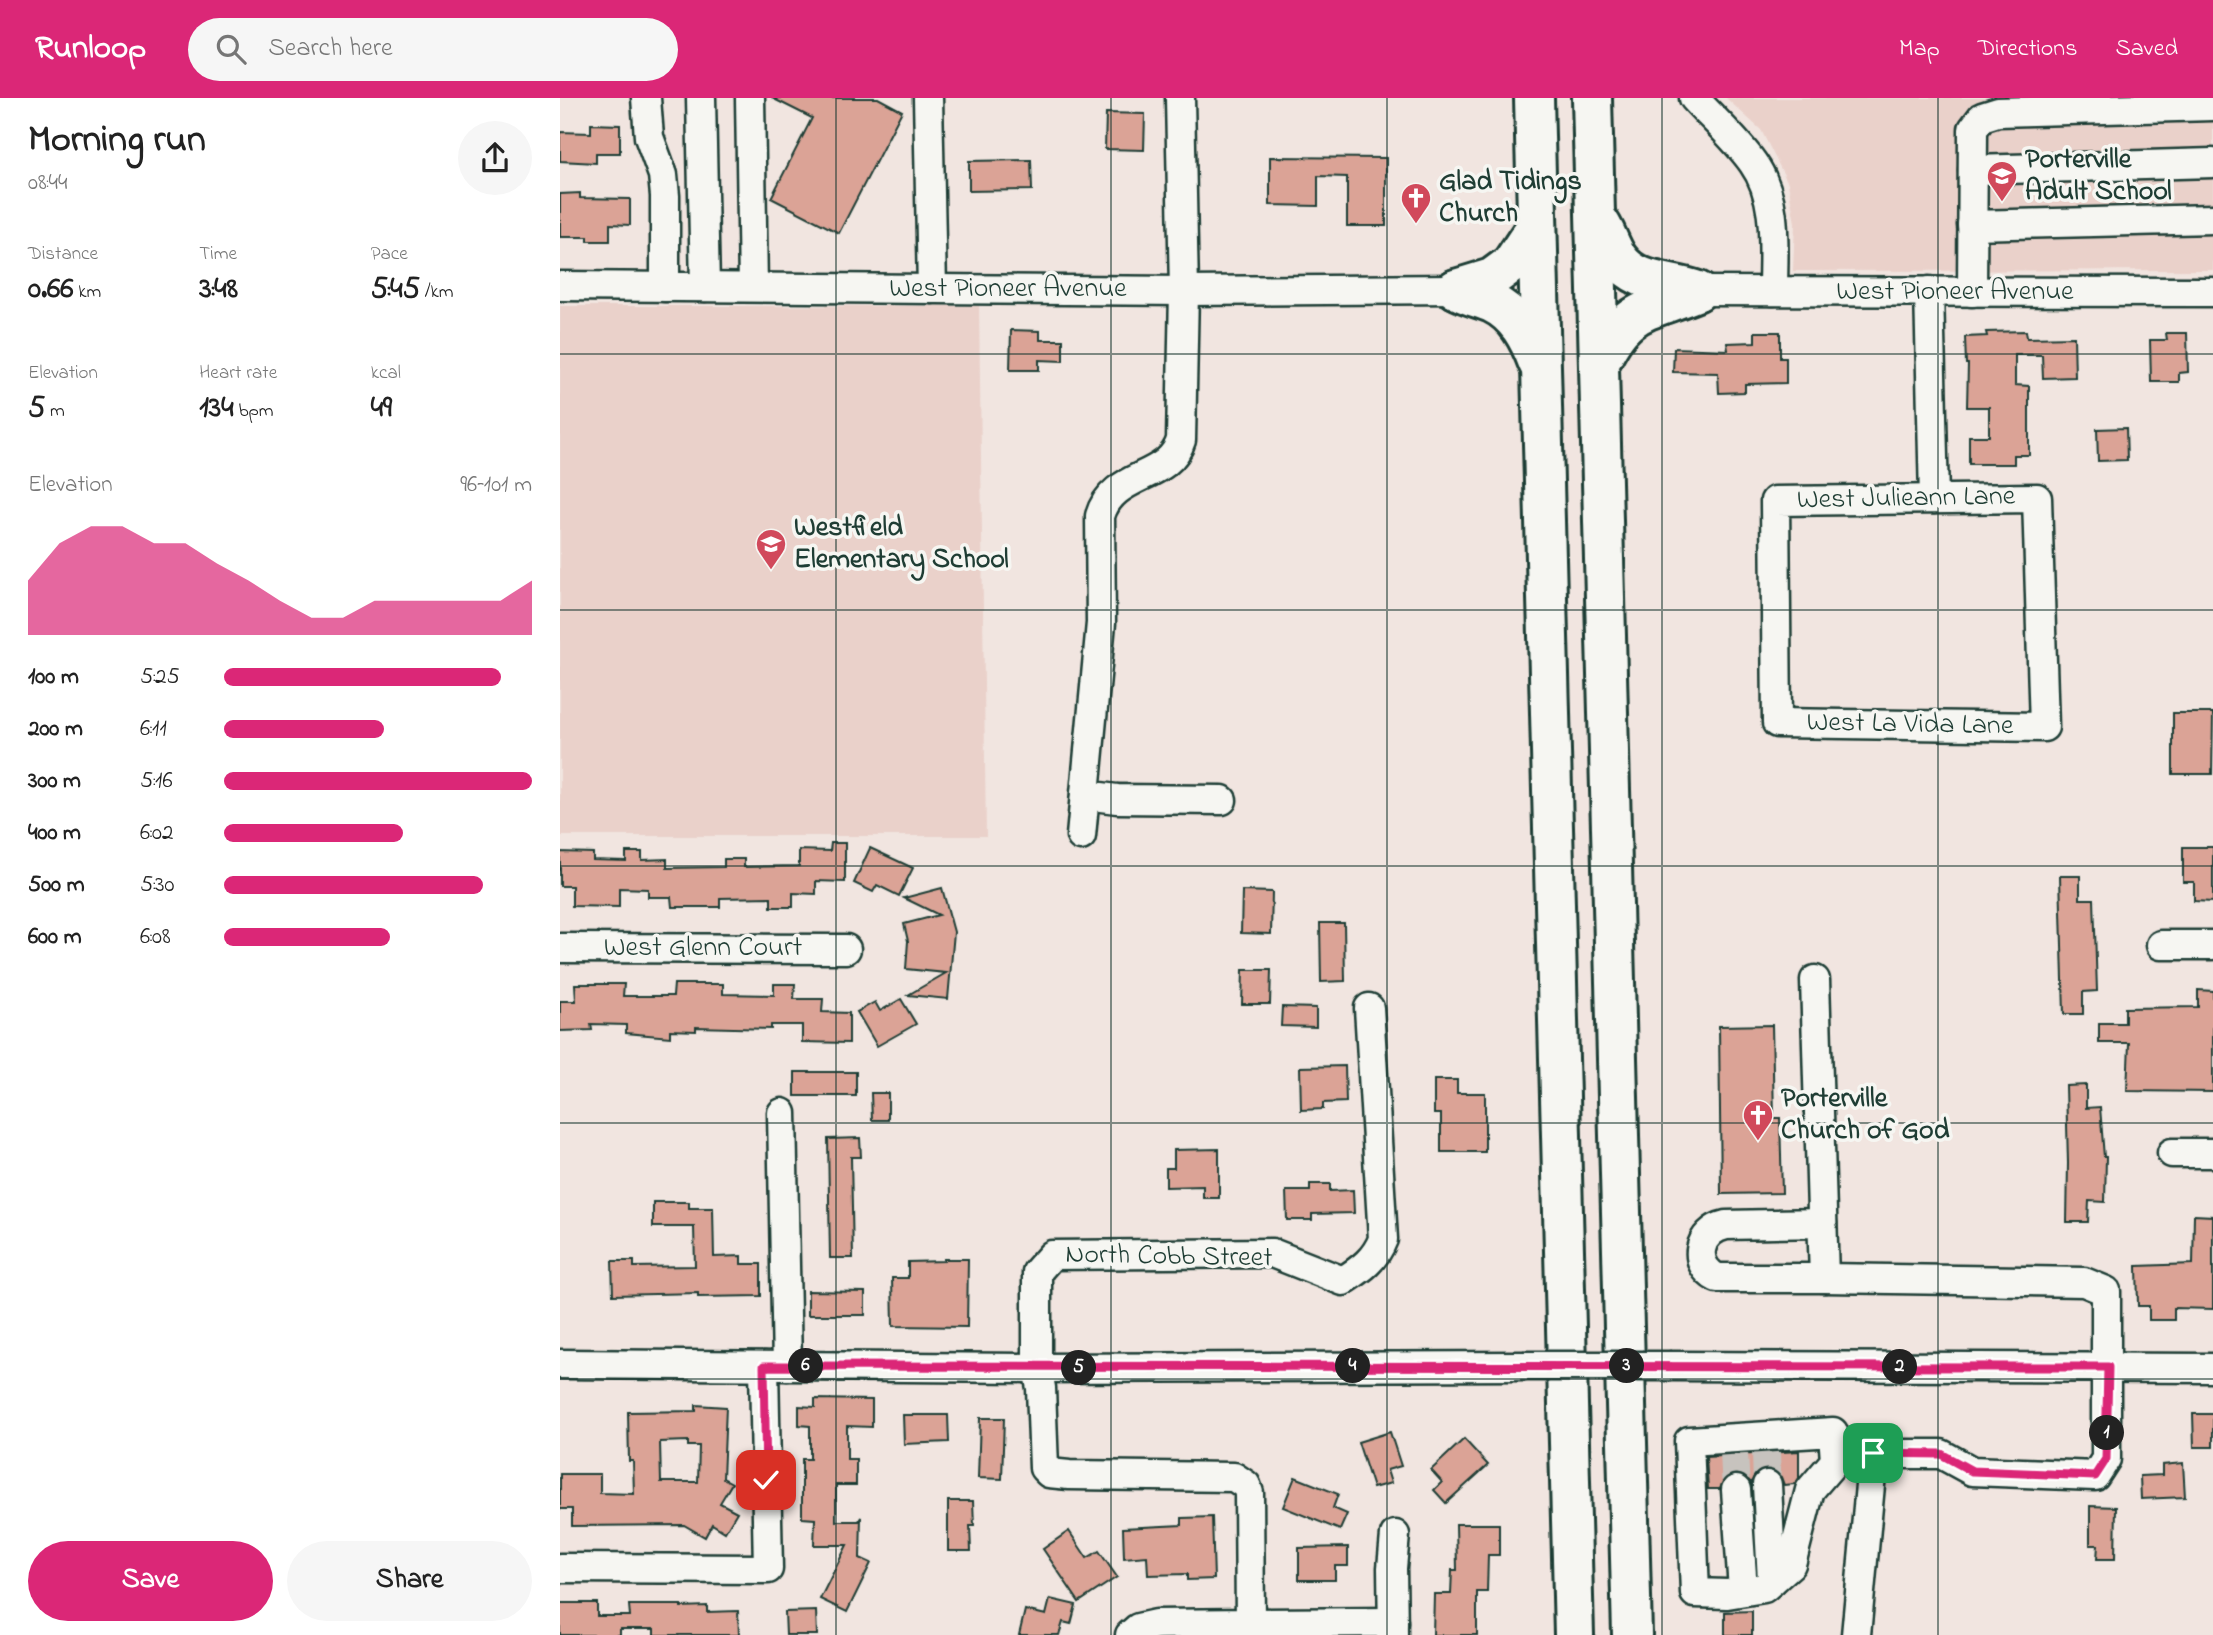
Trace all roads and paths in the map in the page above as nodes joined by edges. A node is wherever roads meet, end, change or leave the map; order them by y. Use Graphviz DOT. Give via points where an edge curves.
graph roads {
  1 [pos="646,98"];
  2 [pos="701,98"];
  3 [pos="750,98"];
  4 [pos="928,98"];
  5 [pos="1180,98"];
  6 [pos="1534,98"];
  7 [pos="1592,98"];
  8 [pos="1694,98"];
  9 [pos="2213,106"];
  10 [pos="2213,163"];
  11 [pos="1973,170"];
  12 [pos="1595,217"];
  13 [pos="2213,219"];
  14 [pos="1537,225"];
  15 [pos="1972,225"];
  16 [pos="560,286"];
  17 [pos="665,287"];
  18 [pos="705,287"];
  19 [pos="753,287"];
  20 [pos="932,289"];
  21 [pos="1456,289"];
  22 [pos="1184,290"];
  23 [pos="1698,291"];
  24 [pos="1773,291"];
  25 [pos="1929,291"];
  26 [pos="1972,292"];
  27 [pos="2213,292"];
  28 [pos="1600,365"];
  29 [pos="1541,371"];
  30 [pos="1934,499"];
  31 [pos="1777,723"];
  32 [pos="2044,727"];
  33 [pos="1085,795"];
  34 [pos="1222,800"];
  35 [pos="1081,836"];
  36 [pos="2161,945"];
  37 [pos="2213,945"];
  38 [pos="560,948"];
  39 [pos="846,949"];
  40 [pos="1815,980"];
  41 [pos="1369,1008"];
  42 [pos="782,1113"];
  43 [pos="2172,1153"];
  44 [pos="2213,1153"];
  45 [pos="1822,1223"];
  46 [pos="1824,1278"];
  47 [pos="560,1364"];
  48 [pos="776,1366"];
  49 [pos="2108,1367"];
  50 [pos="1037,1368"];
  51 [pos="2213,1368"];
  52 [pos="1873,1453"];
  53 [pos="1835,1461"];
  54 [pos="1768,1485"];
  55 [pos="1736,1490"];
  56 [pos="1395,1535"];
  57 [pos="560,1568"];
  58 [pos="1772,1581"];
  59 [pos="1743,1590"];
  60 [pos="1393,1628"];
  61 [pos="1250,1629"];
  62 [pos="1129,1635"];
  63 [pos="1574,1635"];
  64 [pos="1632,1635"];
  65 [pos="1856,1635"];
  1 -- 17 [label="street" via="649,137 663,175"];
  2 -- 18 [label="street"];
  3 -- 19 [label="street"];
  4 -- 20 [label="street"];
  5 -- 22 [label="street"];
  6 -- 14 [label="highway"];
  7 -- 12 [label="highway"];
  8 -- 24 [label="street" via="1732,137 1764,182 1770,203"];
  9 -- 11 [label="street" via="1998,112 1982,117 1973,129"];
  10 -- 11 [label="street"];
  11 -- 15 [label="street"];
  12 -- 23 [label="highway" via="1618,257 1635,274"];
  12 -- 28 [label="highway"];
  13 -- 15 [label="street"];
  14 -- 21 [label="highway" via="1511,264 1492,278"];
  14 -- 29 [label="highway"];
  15 -- 26 [label="street"];
  16 -- 17 [label="street, West Pioneer Avenue"];
  17 -- 18 [label="street, West Pioneer Avenue"];
  18 -- 19 [label="street, West Pioneer Avenue"];
  19 -- 20 [label="street, West Pioneer Avenue"];
  20 -- 22 [label="street, West Pioneer Avenue"];
  21 -- 22 [label="street, West Pioneer Avenue"];
  21 -- 29 [label="highway" via="1508,313 1530,342"];
  22 -- 33 [label="street" via="1178,452 1168,463 1115,491 1104,502 1100,516 1101,623"];
  23 -- 24 [label="street, West Pioneer Avenue"];
  23 -- 28 [label="highway" via="1638,313 1615,334"];
  24 -- 25 [label="street, West Pioneer Avenue"];
  25 -- 26 [label="street, West Pioneer Avenue"];
  25 -- 30 [label="street"];
  26 -- 27 [label="street, West Pioneer Avenue"];
  28 -- 64 [label="highway"];
  29 -- 63 [label="highway"];
  30 -- 31 [label="street, West Julieann Lane" via="1775,500"];
  30 -- 32 [label="street, West Julieann Lane" via="2038,498"];
  31 -- 32 [label="street, West La Vida Lane"];
  33 -- 34 [label="street"];
  33 -- 35 [label="street"];
  36 -- 37 [label="street"];
  38 -- 39 [label="street, West Glenn Court"];
  40 -- 45 [label="street"];
  41 -- 50 [label="street, North Cobb Street" via="1383,1239 1368,1265 1343,1281 1272,1253 1052,1255 1037,1272"];
  42 -- 48 [label="street"];
  43 -- 44 [label="street"];
  45 -- 46 [label="street"];
  45 -- 46 [label="street" via="1715,1228 1703,1242 1702,1259 1705,1269 1717,1278"];
  46 -- 49 [label="street" via="2084,1282 2106,1291"];
  47 -- 48 [label="street"];
  48 -- 50 [label="street"];
  48 -- 57 [label="street" via="768,1569"];
  49 -- 50 [label="street, bridge"];
  49 -- 51 [label="street"];
  49 -- 52 [label="street" via="2106,1459 2095,1476 1972,1471 1941,1454"];
  50 -- 61 [label="street, North Cobb Street" via="1042,1455 1049,1473 1234,1477 1246,1485"];
  52 -- 53 [label="street"];
  52 -- 65 [label="street"];
  53 -- 58 [label="street" via="1810,1490 1791,1564"];
  53 -- 59 [label="street" via="1833,1433 1765,1444 1689,1441 1695,1593"];
  54 -- 58 [label="street"];
  55 -- 59 [label="street"];
  56 -- 60 [label="street"];
  58 -- 59 [label="street" via="1765,1588"];
  60 -- 61 [label="street"];
  61 -- 62 [label="street" via="1156,1624"];
}
